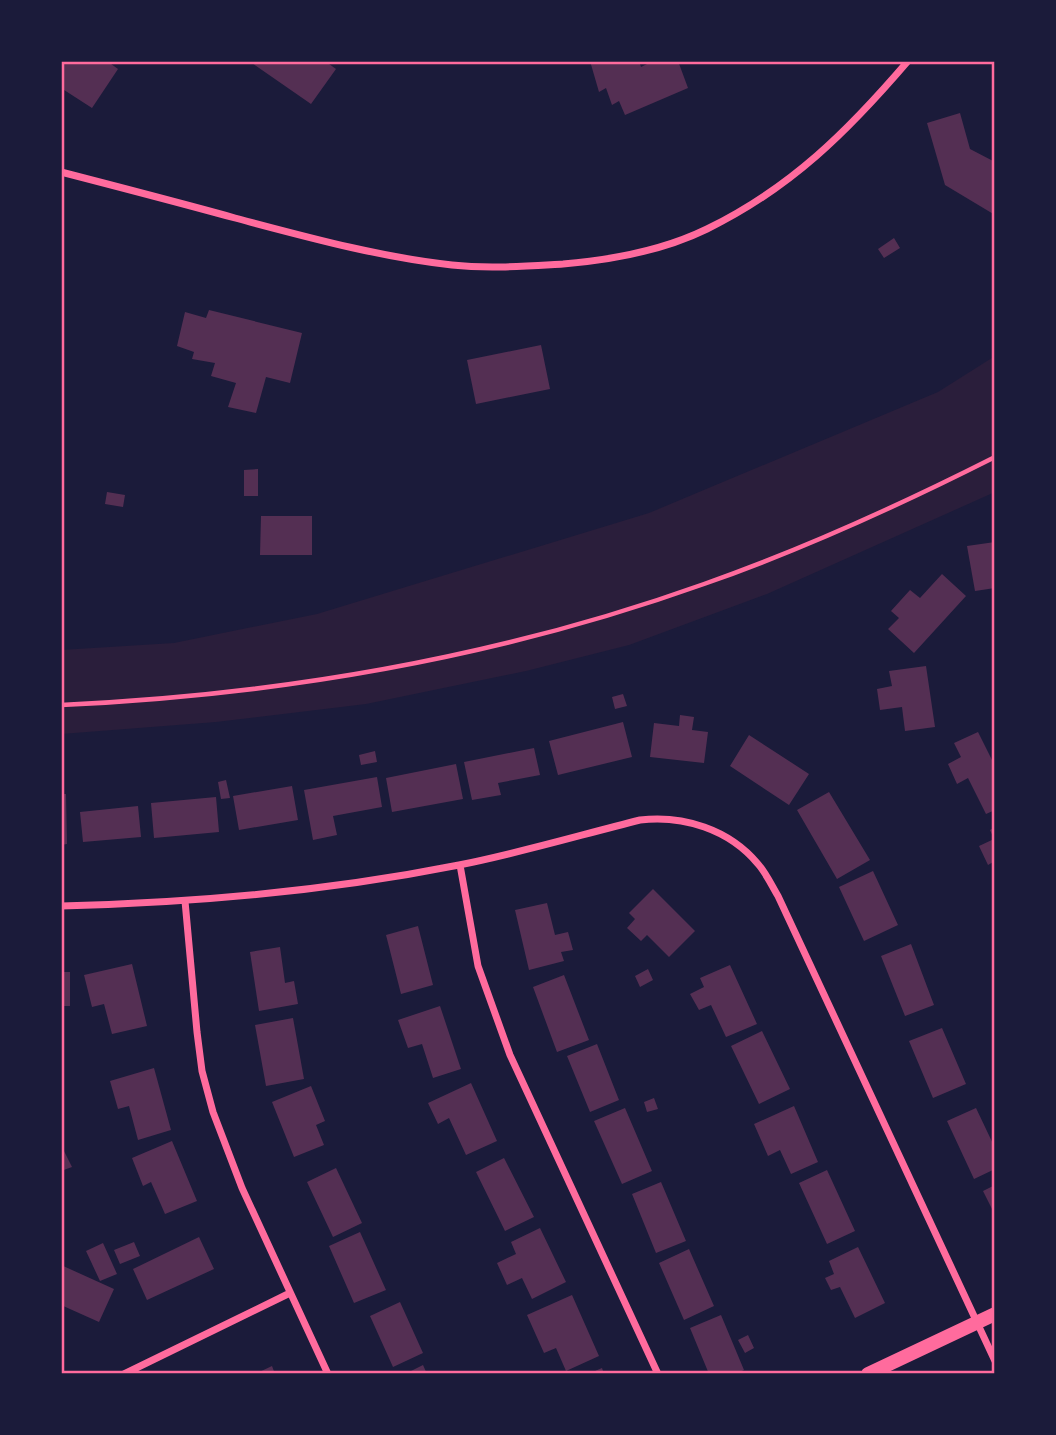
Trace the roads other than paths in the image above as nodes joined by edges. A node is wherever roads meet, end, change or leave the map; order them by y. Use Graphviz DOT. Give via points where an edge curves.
graph roads {
  1 [pos="908,61"];
  2 [pos="61,172"];
  3 [pos="460,865"];
  4 [pos="185,901"];
  5 [pos="61,906"];
  6 [pos="290,1293"];
  7 [pos="995,1314"];
  8 [pos="978,1322"];
  9 [pos="995,1361"];
  10 [pos="124,1374"];
  11 [pos="328,1374"];
  12 [pos="658,1374"];
  13 [pos="868,1374"];
  1 -- 2 [label="street" via="861,116 803,169 753,204 705,230 602,261 527,266 443,263 340,245"];
  3 -- 4 [label="street" via="326,887"];
  3 -- 8 [label="street" via="665,817 719,833 739,846 758,864 778,896"];
  3 -- 12 [label="street" via="478,966 510,1055"];
  4 -- 5 [label="street"];
  4 -- 6 [label="street" via="202,1071 242,1188"];
  6 -- 10 [label="street"];
  6 -- 11 [label="street"];
  7 -- 8 [label="main road"];
  8 -- 9 [label="street"];
  8 -- 13 [label="main road"];
}
